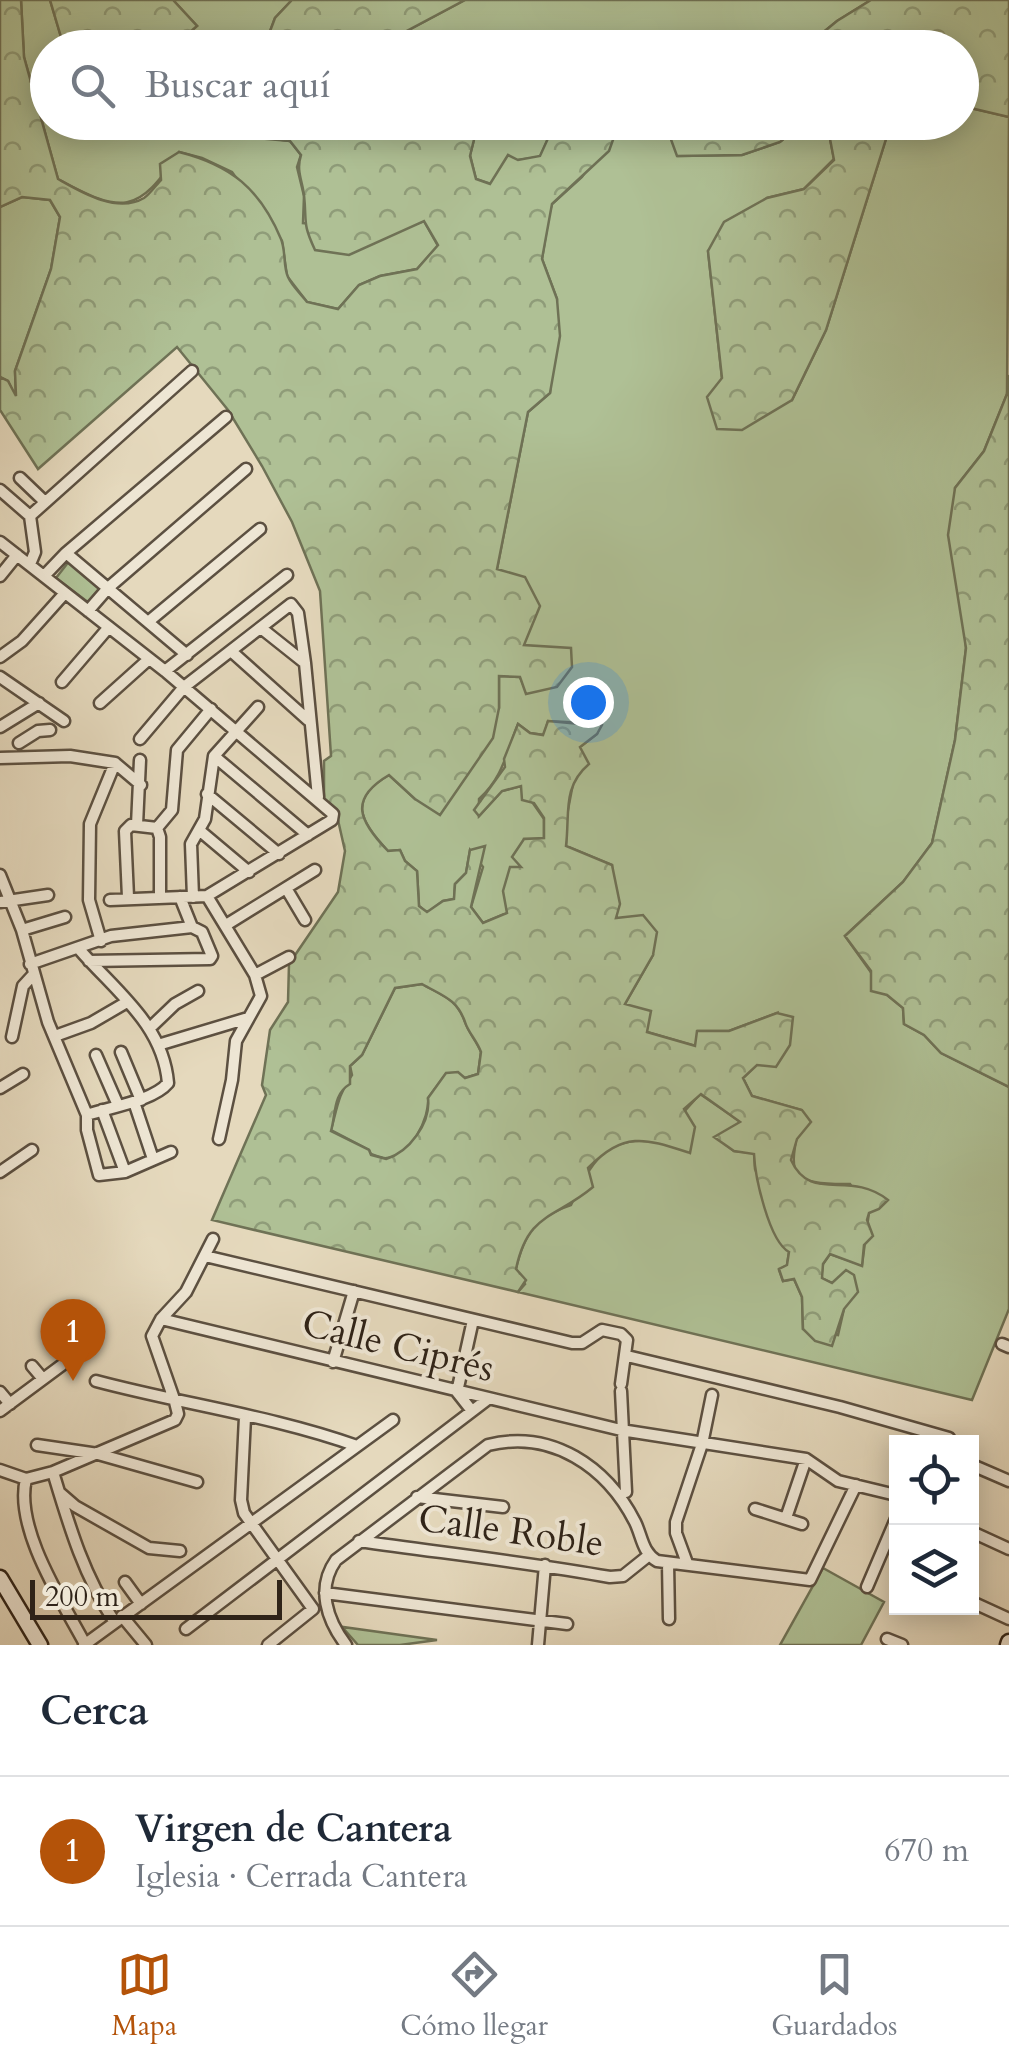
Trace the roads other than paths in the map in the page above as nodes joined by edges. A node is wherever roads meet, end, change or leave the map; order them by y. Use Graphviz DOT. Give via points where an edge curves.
graph roads {
  1 [pos="192,371"];
  2 [pos="226,417"];
  3 [pos="246,469"];
  4 [pos="20,478"];
  5 [pos="0,490"];
  6 [pos="44,501"];
  7 [pos="30,516"];
  8 [pos="260,529"];
  9 [pos="0,542"];
  10 [pos="66,553"];
  11 [pos="17,555"];
  12 [pos="30,564"];
  13 [pos="0,576"];
  14 [pos="44,576"];
  15 [pos="287,576"];
  16 [pos="108,588"];
  17 [pos="66,594"];
  18 [pos="88,611"];
  19 [pos="148,622"];
  20 [pos="109,628"];
  21 [pos="260,628"];
  22 [pos="231,650"];
  23 [pos="187,655"];
  24 [pos="0,658"];
  25 [pos="149,659"];
  26 [pos="305,663"];
  27 [pos="165,671"];
  28 [pos="62,682"];
  29 [pos="2,683"];
  30 [pos="184,687"];
  31 [pos="45,690"];
  32 [pos="35,700"];
  33 [pos="100,703"];
  34 [pos="258,707"];
  35 [pos="211,709"];
  36 [pos="16,716"];
  37 [pos="308,720"];
  38 [pos="64,721"];
  39 [pos="0,726"];
  40 [pos="236,730"];
  41 [pos="140,739"];
  42 [pos="19,743"];
  43 [pos="214,756"];
  44 [pos="0,758"];
  45 [pos="140,760"];
  46 [pos="115,764"];
  47 [pos="141,785"];
  48 [pos="207,794"];
  49 [pos="318,798"];
  50 [pos="138,825"];
  51 [pos="157,828"];
  52 [pos="198,830"];
  53 [pos="308,836"];
  54 [pos="279,854"];
  55 [pos="315,870"];
  56 [pos="248,872"];
  57 [pos="0,875"];
  58 [pos="286,888"];
  59 [pos="48,895"];
  60 [pos="206,896"];
  61 [pos="128,897"];
  62 [pos="160,897"];
  63 [pos="180,897"];
  64 [pos="194,897"];
  65 [pos="4,900"];
  66 [pos="100,900"];
  67 [pos="66,917"];
  68 [pos="305,920"];
  69 [pos="226,924"];
  70 [pos="192,927"];
  71 [pos="22,930"];
  72 [pos="101,941"];
  73 [pos="78,950"];
  74 [pos="289,957"];
  75 [pos="89,961"];
  76 [pos="32,969"];
  77 [pos="255,976"];
  78 [pos="198,991"];
  79 [pos="127,1002"];
  80 [pos="248,1018"];
  81 [pos="0,1022"];
  82 [pos="16,1022"];
  83 [pos="152,1027"];
  84 [pos="55,1036"];
  85 [pos="12,1037"];
  86 [pos="158,1046"];
  87 [pos="122,1052"];
  88 [pos="96,1055"];
  89 [pos="22,1074"];
  90 [pos="0,1088"];
  91 [pos="138,1101"];
  92 [pos="116,1104"];
  93 [pos="102,1110"];
  94 [pos="87,1115"];
  95 [pos="220,1140"];
  96 [pos="32,1150"];
  97 [pos="171,1152"];
  98 [pos="153,1160"];
  99 [pos="0,1172"];
  100 [pos="125,1172"];
  101 [pos="213,1240"];
  102 [pos="205,1256"];
  103 [pos="354,1291"];
  104 [pos="161,1320"];
  105 [pos="474,1320"];
  106 [pos="627,1356"];
  107 [pos="334,1362"];
  108 [pos="62,1365"];
  109 [pos="32,1366"];
  110 [pos="44,1379"];
  111 [pos="96,1381"];
  112 [pos="0,1392"];
  113 [pos="456,1392"];
  114 [pos="712,1395"];
  115 [pos="488,1399"];
  116 [pos="175,1402"];
  117 [pos="5,1408"];
  118 [pos="472,1411"];
  119 [pos="244,1417"];
  120 [pos="393,1420"];
  121 [pos="622,1430"];
  122 [pos="938,1435"];
  123 [pos="37,1444"];
  124 [pos="702,1444"];
  125 [pos="357,1446"];
  126 [pos="98,1454"];
  127 [pos="806,1459"];
  128 [pos="979,1468"];
  129 [pos="0,1470"];
  130 [pos="53,1472"];
  131 [pos="26,1478"];
  132 [pos="1009,1481"];
  133 [pos="197,1482"];
  134 [pos="856,1485"];
  135 [pos="59,1492"];
  136 [pos="626,1492"];
  137 [pos="889,1493"];
  138 [pos="417,1496"];
  139 [pos="502,1507"];
  140 [pos="755,1509"];
  141 [pos="786,1518"];
  142 [pos="802,1524"];
  143 [pos="250,1525"];
  144 [pos="893,1525"];
  145 [pos="979,1535"];
  146 [pos="358,1541"];
  147 [pos="1009,1549"];
  148 [pos="180,1551"];
  149 [pos="648,1556"];
  150 [pos="274,1559"];
  151 [pos="668,1563"];
  152 [pos="687,1563"];
  153 [pos="545,1565"];
  154 [pos="0,1580"];
  155 [pos="125,1582"];
  156 [pos="866,1587"];
  157 [pos="326,1594"];
  158 [pos="141,1604"];
  159 [pos="979,1605"];
  160 [pos="118,1619"];
  161 [pos="670,1619"];
  162 [pos="1009,1619"];
  163 [pos="540,1621"];
  164 [pos="567,1624"];
  165 [pos="186,1628"];
  166 [pos="886,1639"];
  167 [pos="90,1643"];
  168 [pos="40,1645"];
  169 [pos="146,1645"];
  170 [pos="268,1645"];
  171 [pos="346,1645"];
  172 [pos="538,1645"];
  173 [pos="902,1645"];
  1 -- 6 [label="street"];
  2 -- 10 [label="street"];
  3 -- 16 [label="street"];
  4 -- 6 [label="street"];
  5 -- 7 [label="street"];
  6 -- 7 [label="street"];
  7 -- 12 [label="street" via="36,552"];
  8 -- 19 [label="street"];
  9 -- 11 [label="street"];
  10 -- 14 [label="street"];
  10 -- 16 [label="street"];
  11 -- 12 [label="street"];
  11 -- 13 [label="street"];
  12 -- 14 [label="street"];
  14 -- 17 [label="street"];
  15 -- 23 [label="street"];
  16 -- 18 [label="street"];
  16 -- 19 [label="street"];
  17 -- 18 [label="street"];
  17 -- 24 [label="street"];
  18 -- 20 [label="street"];
  19 -- 23 [label="street"];
  20 -- 25 [label="street"];
  20 -- 28 [label="street"];
  21 -- 22 [label="street"];
  21 -- 26 [label="street"];
  21 -- 26 [label="street" via="291,604"];
  22 -- 30 [label="street"];
  22 -- 37 [label="street"];
  23 -- 27 [label="street"];
  25 -- 27 [label="street"];
  25 -- 33 [label="street"];
  26 -- 37 [label="street"];
  27 -- 30 [label="street"];
  29 -- 32 [label="street"];
  30 -- 35 [label="street"];
  30 -- 41 [label="street"];
  31 -- 32 [label="street"];
  32 -- 36 [label="street"];
  32 -- 38 [label="street"];
  34 -- 40 [label="street"];
  35 -- 40 [label="street"];
  35 -- 51 [label="street" via="177,750 172,810"];
  36 -- 39 [label="street"];
  36 -- 42 [label="street" via="44,730"];
  37 -- 49 [label="street"];
  40 -- 43 [label="street"];
  40 -- 49 [label="street"];
  43 -- 48 [label="street"];
  43 -- 53 [label="street"];
  44 -- 46 [label="street" via="70,756"];
  45 -- 47 [label="street"];
  46 -- 47 [label="street"];
  46 -- 66 [label="street" via="90,824"];
  47 -- 50 [label="street"];
  48 -- 52 [label="street"];
  48 -- 54 [label="street"];
  49 -- 53 [label="street" via="332,820"];
  50 -- 51 [label="street"];
  50 -- 61 [label="street" via="126,831"];
  51 -- 62 [label="street"];
  52 -- 56 [label="street"];
  52 -- 64 [label="street" via="191,844"];
  53 -- 54 [label="street"];
  54 -- 56 [label="street"];
  55 -- 58 [label="street"];
  56 -- 60 [label="street"];
  57 -- 65 [label="street"];
  58 -- 68 [label="street"];
  58 -- 69 [label="street"];
  59 -- 65 [label="street"];
  60 -- 64 [label="street"];
  60 -- 69 [label="street"];
  61 -- 62 [label="street"];
  61 -- 66 [label="street"];
  62 -- 63 [label="street"];
  63 -- 64 [label="street"];
  63 -- 70 [label="street"];
  65 -- 71 [label="street"];
  66 -- 72 [label="street"];
  67 -- 71 [label="street"];
  69 -- 77 [label="street"];
  70 -- 72 [label="street"];
  70 -- 75 [label="street" via="202,932 210,960"];
  71 -- 76 [label="street"];
  72 -- 73 [label="street"];
  73 -- 75 [label="street"];
  73 -- 76 [label="street"];
  74 -- 77 [label="street"];
  75 -- 79 [label="street"];
  76 -- 82 [label="street"];
  76 -- 84 [label="street"];
  77 -- 80 [label="street" via="261,996"];
  78 -- 83 [label="street"];
  79 -- 83 [label="street"];
  79 -- 84 [label="street"];
  80 -- 86 [label="street"];
  80 -- 95 [label="street" via="236,1041"];
  81 -- 82 [label="street"];
  82 -- 85 [label="street"];
  83 -- 86 [label="street"];
  84 -- 94 [label="street"];
  86 -- 91 [label="street" via="168,1083"];
  87 -- 91 [label="street"];
  88 -- 92 [label="street"];
  89 -- 90 [label="street"];
  91 -- 92 [label="street"];
  91 -- 98 [label="street"];
  92 -- 93 [label="street"];
  93 -- 94 [label="street"];
  93 -- 100 [label="street"];
  94 -- 100 [label="street" via="100,1175"];
  96 -- 99 [label="street"];
  97 -- 98 [label="street"];
  98 -- 100 [label="street"];
  101 -- 102 [label="street"];
  102 -- 103 [label="street"];
  102 -- 104 [label="street"];
  103 -- 105 [label="street"];
  103 -- 107 [label="street"];
  104 -- 107 [label="street, Calle Ciprés"];
  104 -- 116 [label="street" via="152,1336"];
  105 -- 106 [label="street" via="582,1343 602,1330 621,1334"];
  105 -- 113 [label="street"];
  106 -- 121 [label="street"];
  106 -- 122 [label="street"];
  107 -- 113 [label="street, Calle Ciprés"];
  108 -- 110 [label="street"];
  109 -- 110 [label="street"];
  110 -- 117 [label="street"];
  111 -- 116 [label="street"];
  112 -- 117 [label="street"];
  113 -- 115 [label="street, Calle Ciprés"];
  113 -- 118 [label="street"];
  114 -- 124 [label="street"];
  115 -- 118 [label="street"];
  115 -- 121 [label="street, Calle Ciprés"];
  116 -- 119 [label="street"];
  116 -- 126 [label="street" via="178,1414 169,1425"];
  118 -- 150 [label="street"];
  119 -- 125 [label="street"];
  119 -- 143 [label="street" via="241,1500"];
  120 -- 125 [label="street"];
  121 -- 124 [label="street, Calle Ciprés"];
  121 -- 136 [label="street"];
  123 -- 126 [label="street"];
  124 -- 127 [label="street, Calle Ciprés"];
  124 -- 152 [label="street" via="676,1522"];
  125 -- 143 [label="street"];
  126 -- 130 [label="street"];
  126 -- 133 [label="street"];
  127 -- 134 [label="street"];
  127 -- 141 [label="street"];
  128 -- 132 [label="street"];
  129 -- 131 [label="street"];
  130 -- 131 [label="street"];
  130 -- 135 [label="street"];
  131 -- 167 [label="street" via="22,1494 45,1568"];
  134 -- 137 [label="street"];
  134 -- 152 [label="street" via="810,1580"];
  135 -- 148 [label="street" via="148,1548"];
  135 -- 160 [label="street" via="92,1588"];
  138 -- 139 [label="street"];
  138 -- 146 [label="street"];
  138 -- 149 [label="street" via="488,1445 550,1447 589,1463 626,1505"];
  140 -- 141 [label="street"];
  141 -- 142 [label="street"];
  143 -- 150 [label="street"];
  143 -- 158 [label="street"];
  144 -- 156 [label="street"];
  145 -- 147 [label="street"];
  146 -- 153 [label="street, Calle Roble"];
  146 -- 157 [label="street" via="330,1568"];
  149 -- 151 [label="street"];
  149 -- 153 [label="street, Calle Roble" via="623,1576"];
  150 -- 165 [label="street"];
  150 -- 170 [label="street" via="312,1610"];
  151 -- 152 [label="street"];
  151 -- 161 [label="street"];
  153 -- 163 [label="street"];
  154 -- 168 [label="street"];
  155 -- 158 [label="street"];
  157 -- 163 [label="street"];
  157 -- 171 [label="street" via="326,1608"];
  158 -- 160 [label="street"];
  159 -- 162 [label="street"];
  160 -- 167 [label="street"];
  160 -- 169 [label="street"];
  163 -- 164 [label="street"];
  163 -- 172 [label="street"];
  166 -- 173 [label="street"];
}
